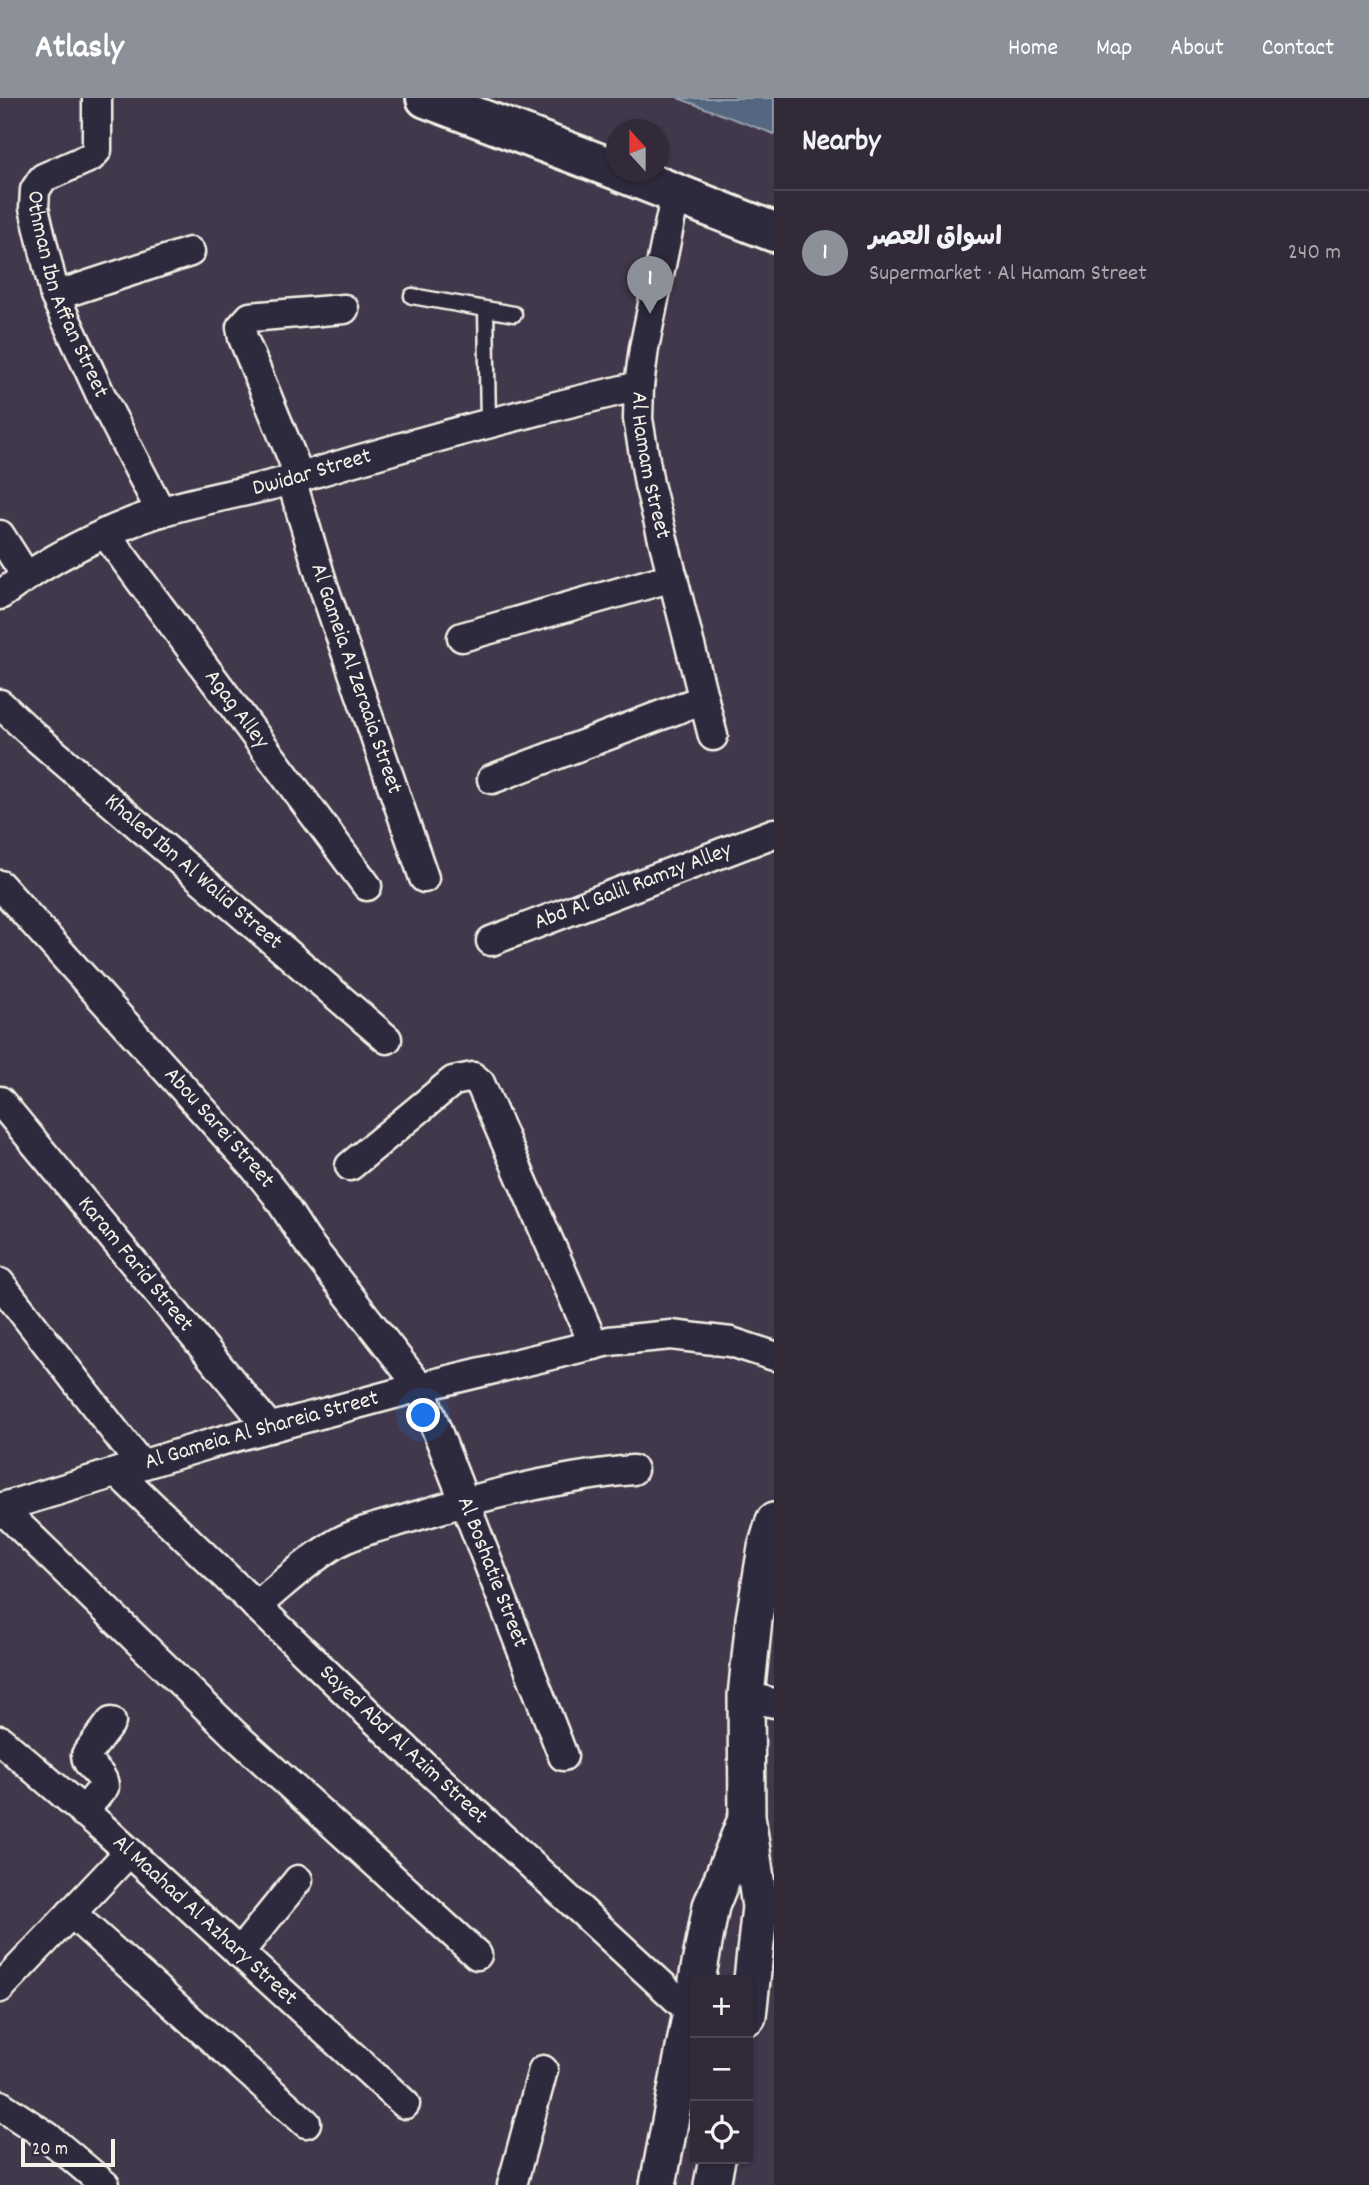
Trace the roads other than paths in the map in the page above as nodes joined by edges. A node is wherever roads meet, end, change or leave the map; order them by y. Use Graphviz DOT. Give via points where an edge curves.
graph roads {
  1 [pos="97,98"];
  2 [pos="426,98"];
  3 [pos="606,166"];
  4 [pos="649,182"];
  5 [pos="676,192"];
  6 [pos="774,232"];
  7 [pos="190,252"];
  8 [pos="55,296"];
  9 [pos="412,296"];
  10 [pos="344,309"];
  11 [pos="486,309"];
  12 [pos="514,314"];
  13 [pos="639,386"];
  14 [pos="488,423"];
  15 [pos="296,478"];
  16 [pos="161,512"];
  17 [pos="106,533"];
  18 [pos="0,535"];
  19 [pos="26,576"];
  20 [pos="673,578"];
  21 [pos="0,595"];
  22 [pos="462,637"];
  23 [pos="704,699"];
  24 [pos="0,704"];
  25 [pos="713,736"];
  26 [pos="492,779"];
  27 [pos="774,833"];
  28 [pos="425,878"];
  29 [pos="0,885"];
  30 [pos="367,886"];
  31 [pos="491,941"];
  32 [pos="387,1039"];
  33 [pos="0,1101"];
  34 [pos="351,1166"];
  35 [pos="0,1283"];
  36 [pos="594,1345"];
  37 [pos="774,1356"];
  38 [pos="420,1387"];
  39 [pos="270,1427"];
  40 [pos="129,1469"];
  41 [pos="633,1469"];
  42 [pos="464,1502"];
  43 [pos="1,1508"];
  44 [pos="774,1521"];
  45 [pos="256,1606"];
  46 [pos="760,1699"];
  47 [pos="111,1722"];
  48 [pos="0,1740"];
  49 [pos="563,1756"];
  50 [pos="83,1812"];
  51 [pos="747,1816"];
  52 [pos="129,1852"];
  53 [pos="298,1880"];
  54 [pos="71,1913"];
  55 [pos="239,1953"];
  56 [pos="477,1955"];
  57 [pos="698,1975"];
  58 [pos="753,1975"];
  59 [pos="0,1988"];
  60 [pos="690,1990"];
  61 [pos="690,2020"];
  62 [pos="543,2070"];
  63 [pos="405,2104"];
  64 [pos="1,2108"];
  65 [pos="306,2123"];
  66 [pos="717,2164"];
  67 [pos="105,2185"];
  68 [pos="512,2185"];
  69 [pos="658,2185"];
  70 [pos="712,2185"];
  1 -- 8 [label="street, Othman Ibn Affan Street" via="97,150 43,178 35,190 34,208"];
  2 -- 3 [label="main road"];
  4 -- 5 [label="main road"];
  5 -- 6 [label="main road"];
  5 -- 13 [label="street, Al Hamam Street"];
  7 -- 8 [label="street"];
  8 -- 16 [label="street, Othman Ibn Affan Street"];
  9 -- 11 [label="lane"];
  10 -- 15 [label="street, Al Gameia Al Zeraaia Street" via="250,317 241,327"];
  11 -- 12 [label="lane"];
  11 -- 14 [label="lane"];
  13 -- 14 [label="street, Dwidar Street"];
  13 -- 20 [label="street, Al Hamam Street" via="642,452"];
  14 -- 15 [label="street, Dwidar Street"];
  15 -- 16 [label="street, Dwidar Street"];
  15 -- 28 [label="street, Al Gameia Al Zeraaia Street" via="324,588"];
  16 -- 17 [label="street, Dwidar Street"];
  17 -- 19 [label="street, Dwidar Street"];
  17 -- 30 [label="street, Agag Alley"];
  18 -- 19 [label="street"];
  19 -- 21 [label="street, Dwidar Street"];
  20 -- 22 [label="street"];
  20 -- 23 [label="street, Al Hamam Street"];
  23 -- 25 [label="street, Al Hamam Street"];
  23 -- 26 [label="street"];
  24 -- 32 [label="street, Khaled Ibn Al Walid Street"];
  27 -- 31 [label="street, Abd Al Galil Ramzy Alley"];
  29 -- 38 [label="street, Abou Sarei Street" via="255,1168"];
  33 -- 39 [label="street, Karam Farid Street"];
  34 -- 36 [label="street" via="453,1081 473,1077 480,1083"];
  35 -- 40 [label="street, Sayed Abd Al Azim Street"];
  36 -- 37 [label="street, Al Gameia Al Shareia Street" via="671,1335 731,1342"];
  36 -- 38 [label="street, Al Gameia Al Shareia Street"];
  38 -- 39 [label="street, Al Gameia Al Shareia Street"];
  38 -- 42 [label="street, Al Boshatie Street"];
  39 -- 40 [label="street, Al Gameia Al Shareia Street"];
  40 -- 43 [label="street, Al Gameia Al Shareia Street"];
  40 -- 45 [label="street, Sayed Abd Al Azim Street"];
  41 -- 42 [label="street" via="576,1476"];
  42 -- 45 [label="street" via="338,1543"];
  42 -- 49 [label="street, Al Boshatie Street"];
  43 -- 56 [label="street" via="235,1735"];
  44 -- 46 [label="street" via="756,1607"];
  45 -- 60 [label="street, Sayed Abd Al Azim Street" via="393,1737"];
  46 -- 51 [label="street"];
  47 -- 50 [label="street" via="86,1755 103,1777 104,1787"];
  48 -- 50 [label="street, Al Maahad Al Azhary Street"];
  50 -- 52 [label="street, Al Maahad Al Azhary Street"];
  51 -- 57 [label="street" via="711,1906"];
  51 -- 58 [label="street" via="760,1907"];
  52 -- 54 [label="street"];
  52 -- 55 [label="street, Al Maahad Al Azhary Street"];
  53 -- 55 [label="street"];
  54 -- 59 [label="street"];
  54 -- 65 [label="street"];
  55 -- 63 [label="street, Al Maahad Al Azhary Street"];
  61 -- 69 [label="street"];
  62 -- 68 [label="street"];
  64 -- 67 [label="street" via="48,2137"];
  66 -- 70 [label="street"];
}
